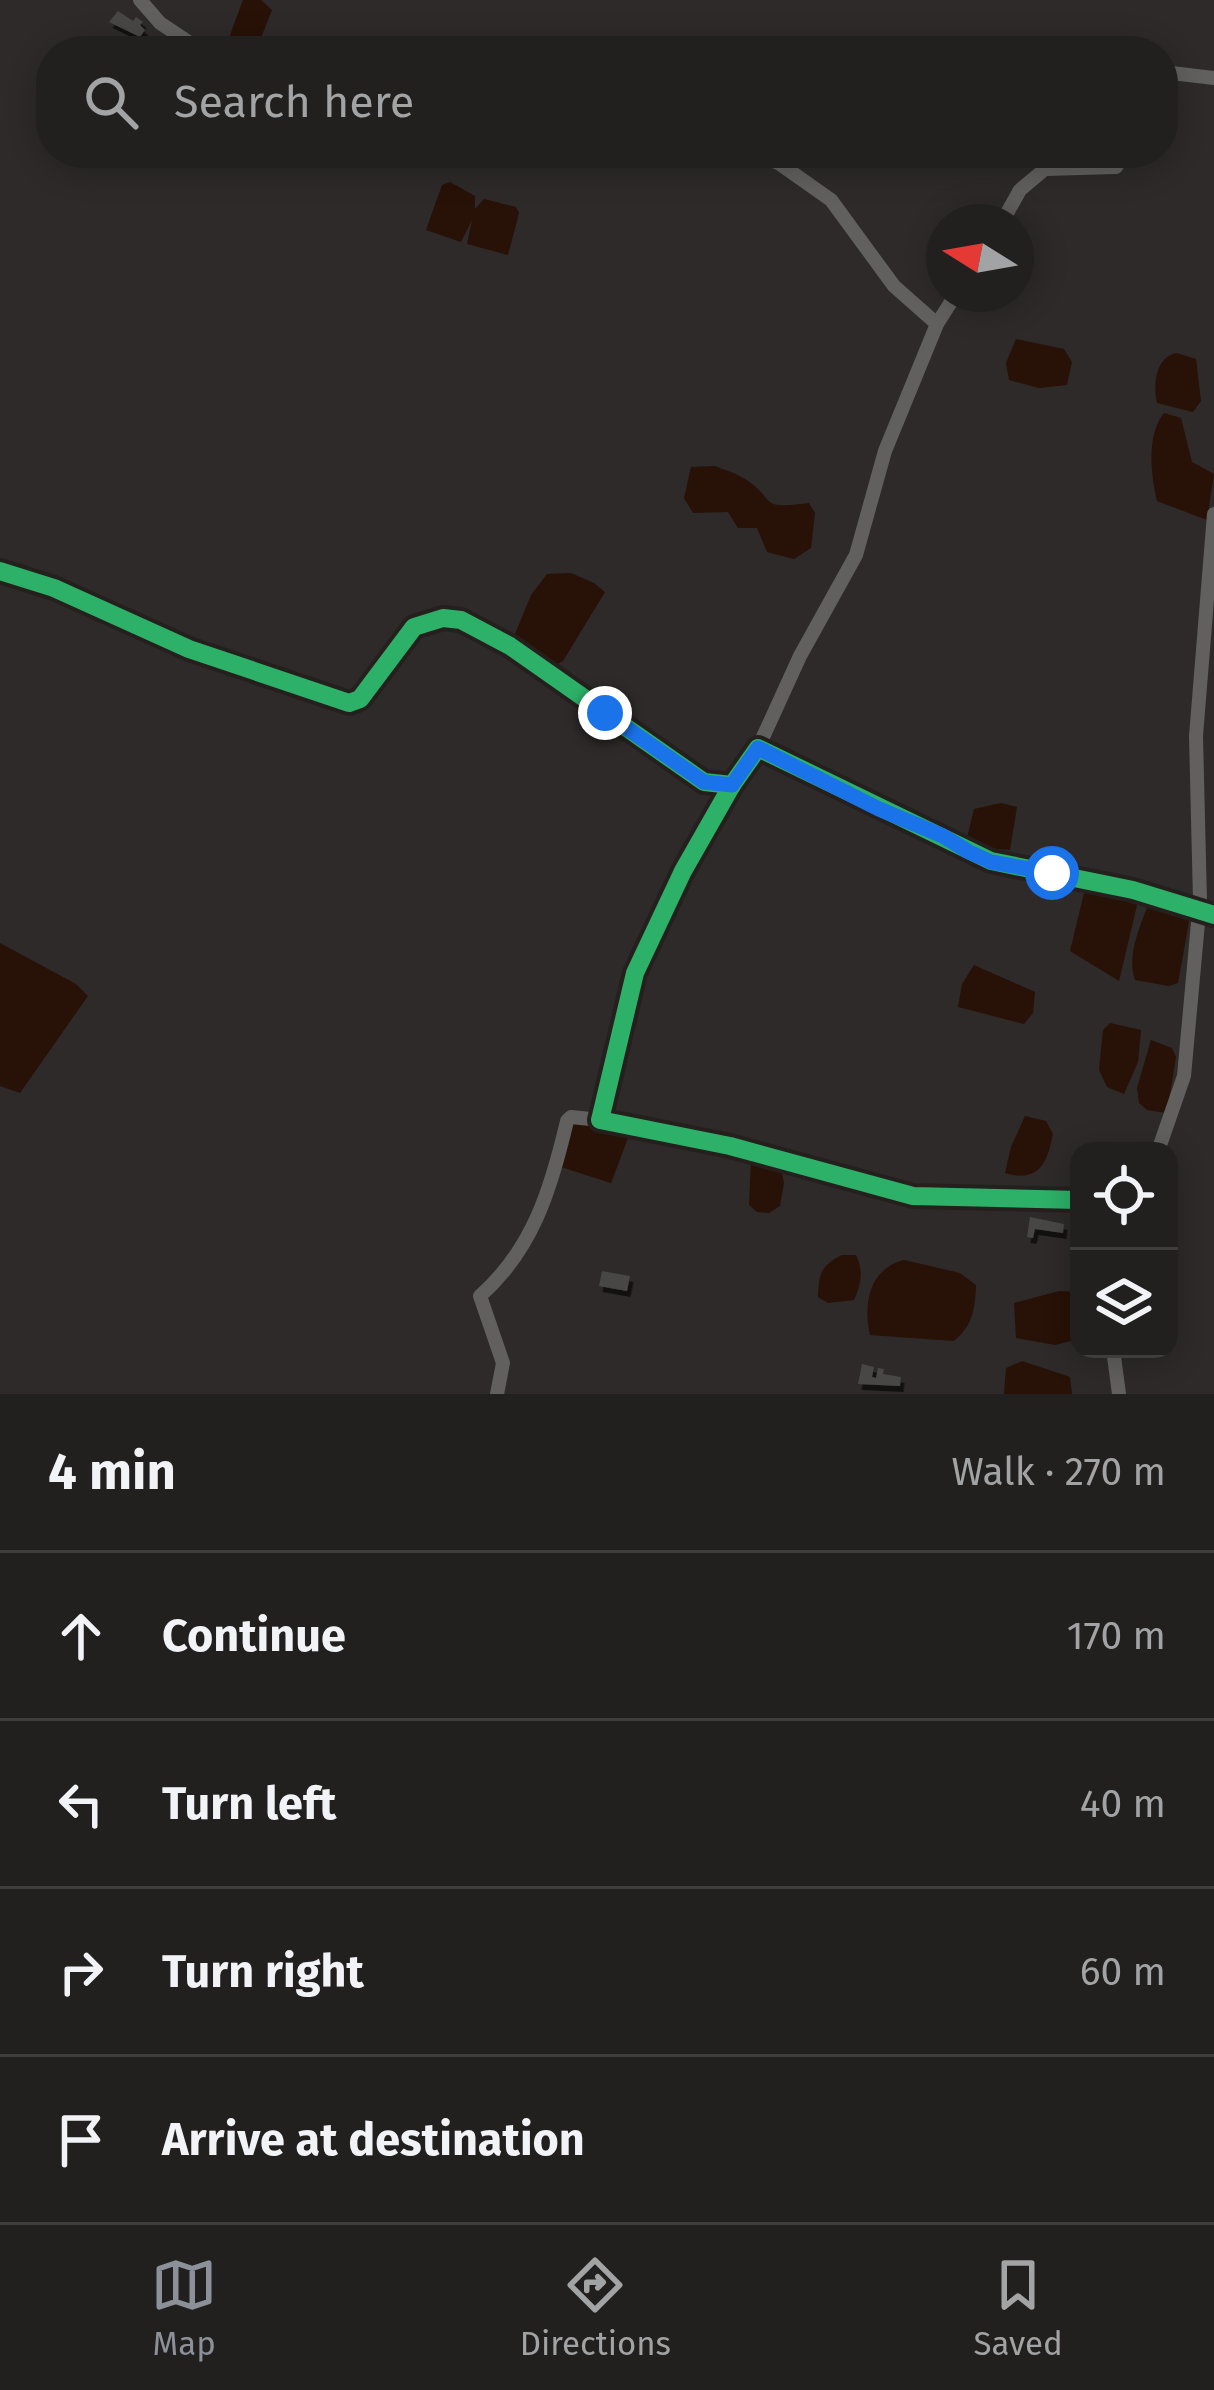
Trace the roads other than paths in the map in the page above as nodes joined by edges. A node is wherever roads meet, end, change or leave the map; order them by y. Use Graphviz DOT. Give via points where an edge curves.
graph roads {
  1 [pos="140,0"];
  2 [pos="180,36"];
  3 [pos="1178,74"];
  4 [pos="1214,78"];
  5 [pos="786,168"];
  6 [pos="1081,168"];
  7 [pos="1013,204"];
  8 [pos="945,312"];
  9 [pos="937,324"];
  10 [pos="1214,514"];
  11 [pos="0,571"];
  12 [pos="758,748"];
  13 [pos="732,785"];
  14 [pos="1206,913"];
  15 [pos="600,1120"];
  16 [pos="1161,1142"];
  17 [pos="1070,1200"];
  18 [pos="1114,1358"];
  19 [pos="497,1394"];
  20 [pos="1119,1394"];
  1 -- 2 [label="street"];
  3 -- 4 [label="street"];
  5 -- 9 [label="street" via="830,200 894,286"];
  6 -- 7 [label="street" via="1045,169"];
  8 -- 9 [label="street"];
  9 -- 12 [label="street" via="885,451 856,554"];
  10 -- 14 [label="street" via="1196,736"];
  11 -- 13 [label="street" via="189,649 349,703 414,627 461,620 704,782"];
  12 -- 13 [label="street"];
  12 -- 14 [label="street" via="991,862"];
  13 -- 15 [label="street" via="635,973"];
  14 -- 16 [label="street" via="1184,1076"];
  15 -- 17 [label="street" via="913,1196"];
  15 -- 19 [label="street" via="566,1121 538,1223 506,1273 480,1296 503,1364"];
  18 -- 20 [label="street"];
}
